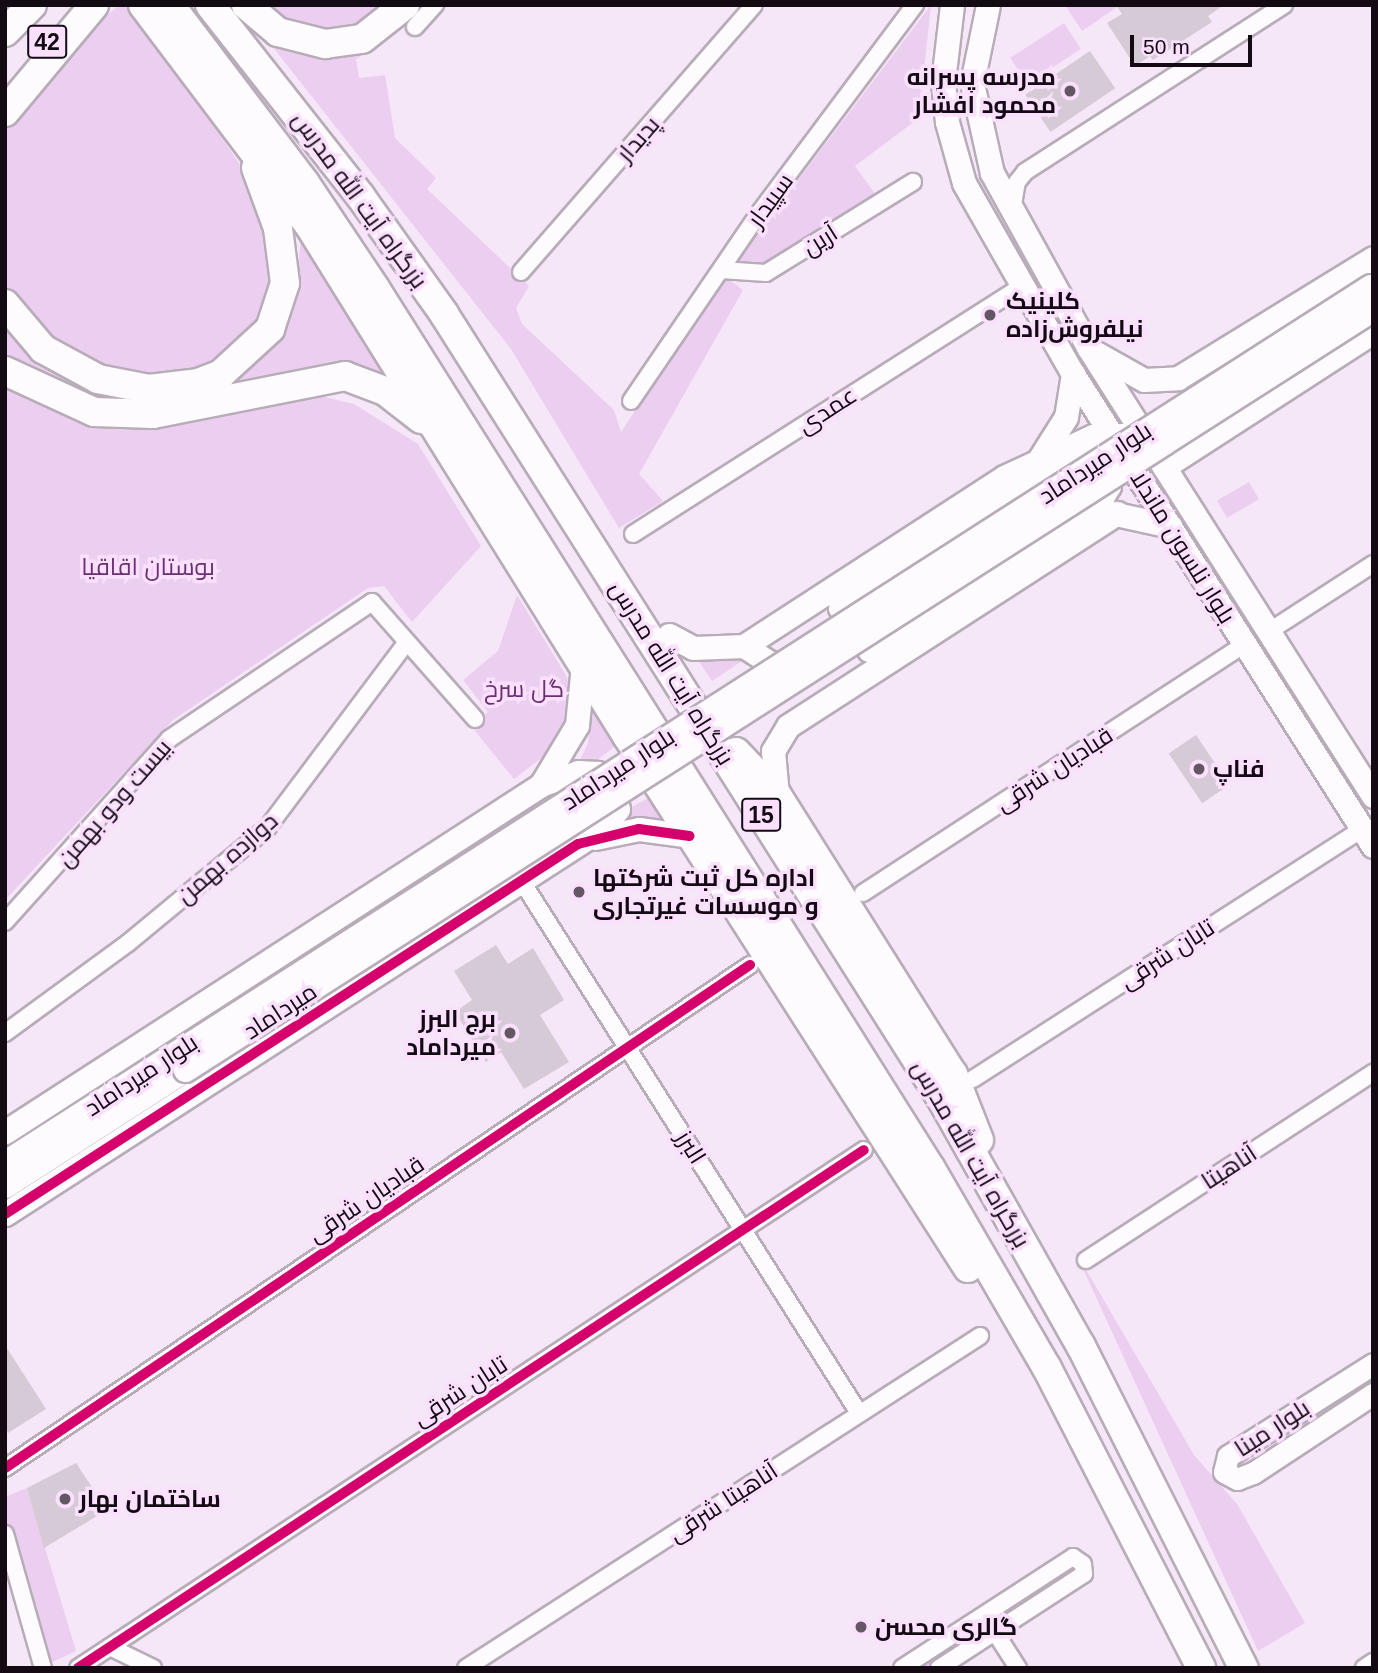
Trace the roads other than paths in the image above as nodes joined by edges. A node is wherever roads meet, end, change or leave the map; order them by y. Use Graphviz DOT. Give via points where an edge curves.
graph roads {
  1 [pos="11,5"];
  2 [pos="32,5"];
  3 [pos="93,5"];
  4 [pos="143,5"];
  5 [pos="170,5"];
  6 [pos="210,5"];
  7 [pos="246,5"];
  8 [pos="435,5"];
  9 [pos="754,5"];
  10 [pos="915,5"];
  11 [pos="952,5"];
  12 [pos="988,5"];
  13 [pos="1284,5"];
  14 [pos="5,8"];
  15 [pos="410,16"];
  16 [pos="5,32"];
  17 [pos="5,81"];
  18 [pos="238,94"];
  19 [pos="5,112"];
  20 [pos="250,151"];
  21 [pos="914,182"];
  22 [pos="361,197"];
  23 [pos="1012,210"];
  24 [pos="1373,258"];
  25 [pos="721,270"];
  26 [pos="521,272"];
  27 [pos="1022,286"];
  28 [pos="1372,293"];
  29 [pos="5,304"];
  30 [pos="1373,332"];
  31 [pos="1087,347"];
  32 [pos="1223,354"];
  33 [pos="5,371"];
  34 [pos="1073,374"];
  35 [pos="631,401"];
  36 [pos="1123,402"];
  37 [pos="1254,409"];
  38 [pos="1105,424"];
  39 [pos="1147,440"];
  40 [pos="1044,457"];
  41 [pos="459,465"];
  42 [pos="1164,467"];
  43 [pos="1089,510"];
  44 [pos="1117,513"];
  45 [pos="1170,526"];
  46 [pos="633,534"];
  47 [pos="1373,564"];
  48 [pos="1268,632"];
  49 [pos="669,635"];
  50 [pos="407,642"];
  51 [pos="1245,644"];
  52 [pos="744,646"];
  53 [pos="583,665"];
  54 [pos="475,719"];
  55 [pos="541,785"];
  56 [pos="777,795"];
  57 [pos="1373,796"];
  58 [pos="533,835"];
  59 [pos="690,836"];
  60 [pos="1367,837"];
  61 [pos="578,844"];
  62 [pos="405,874"];
  63 [pos="522,880"];
  64 [pos="863,893"];
  65 [pos="5,922"];
  66 [pos="328,924"];
  67 [pos="438,934"];
  68 [pos="750,965"];
  69 [pos="382,970"];
  70 [pos="5,1033"];
  71 [pos="628,1047"];
  72 [pos="180,1061"];
  73 [pos="1373,1073"];
  74 [pos="973,1079"];
  75 [pos="5,1132"];
  76 [pos="864,1150"];
  77 [pos="5,1162"];
  78 [pos="5,1186"];
  79 [pos="994,1190"];
  80 [pos="5,1214"];
  81 [pos="743,1230"];
  82 [pos="1086,1260"];
  83 [pos="980,1336"];
  84 [pos="1373,1364"];
  85 [pos="1047,1368"];
  86 [pos="1373,1394"];
  87 [pos="859,1413"];
  88 [pos="5,1468"];
  89 [pos="5,1534"];
  90 [pos="995,1632"];
  91 [pos="110,1647"];
  92 [pos="1373,1662"];
  93 [pos="43,1668"];
  94 [pos="78,1668"];
  95 [pos="153,1668"];
  96 [pos="466,1668"];
  97 [pos="902,1668"];
  98 [pos="939,1668"];
  99 [pos="1018,1668"];
  100 [pos="1201,1668"];
  101 [pos="1244,1668"];
  102 [pos="1364,1668"];
  1 -- 14 [label="highway"];
  2 -- 16 [label="highway, 42"];
  3 -- 17 [label="highway, 42"];
  3 -- 19 [label="highway"];
  4 -- 20 [label="highway"];
  5 -- 18 [label="highway, بزرگراه آیت الله مدرس / 15"];
  6 -- 22 [label="highway, بزرگراه آیت الله مدرس / 15"];
  7 -- 15 [label="highway" via="278,32 325,44 362,39"];
  8 -- 15 [label="street"];
  9 -- 26 [label="street, پدیدار"];
  10 -- 25 [label="street, سپیدار"];
  11 -- 27 [label="main road, بلوار نلسون ماندلا" via="943,82 947,122 964,183"];
  12 -- 23 [label="main road, بلوار نلسون ماندلا" via="973,67 974,99 983,149"];
  13 -- 23 [label="street" via="1026,172 1017,182"];
  18 -- 20 [label="highway"];
  18 -- 85 [label="highway, بزرگراه آیت الله مدرس / 15" via="305,183 441,391 931,1169"];
  20 -- 29 [label="highway" via="278,229 285,283 270,329 238,365 180,387 121,386 64,363 26,331"];
  20 -- 41 [label="highway" via="309,225"];
  21 -- 25 [label="street, آرین" via="766,273"];
  22 -- 49 [label="highway" via="424,256"];
  22 -- 79 [label="highway, بزرگراه آیت الله مدرس / 15" via="444,314"];
  23 -- 31 [label="main road, بلوار نلسون ماندلا"];
  24 -- 32 [label="main road"];
  25 -- 35 [label="street, سپیدار"];
  27 -- 34 [label="main road, بلوار نلسون ماندلا"];
  27 -- 46 [label="street, عمدی"];
  28 -- 58 [label="main road, بلوار میرداماد, bridge"];
  30 -- 37 [label="main road"];
  31 -- 32 [label="main road" via="1133,376 1153,381 1178,378"];
  31 -- 36 [label="main road, بلوار نلسون ماندلا"];
  32 -- 37 [label="main road" via="1214,373 1217,395 1233,408"];
  33 -- 41 [label="highway" via="94,412 153,414 202,408 304,381 357,378 413,411"];
  34 -- 38 [label="main road, بلوار نلسون ماندلا"];
  34 -- 40 [label="main road" via="1066,417"];
  36 -- 38 [label="main road" via="1115,418"];
  36 -- 39 [label="main road, بلوار نلسون ماندلا"];
  37 -- 42 [label="main road"];
  38 -- 39 [label="main road"];
  38 -- 40 [label="main road"];
  38 -- 45 [label="main road, بلوار نلسون ماندلا"];
  39 -- 42 [label="main road, بلوار نلسون ماندلا"];
  40 -- 52 [label="main road" via="1004,477"];
  40 -- 58 [label="main road, bridge" via="1009,494 624,750"];
  41 -- 53 [label="highway"];
  42 -- 48 [label="main road, بلوار نلسون ماندلا"];
  43 -- 44 [label="main road"];
  43 -- 52 [label="main road" via="1105,497 1105,473 1088,461 1065,464 1045,481 1018,524 796,664 770,663"];
  43 -- 58 [label="main road, bridge" via="649,792"];
  44 -- 45 [label="main road"];
  44 -- 56 [label="main road" via="788,726 773,751"];
  45 -- 51 [label="main road, بلوار نلسون ماندلا"];
  47 -- 48 [label="street"];
  48 -- 57 [label="main road, بلوار نلسون ماندلا"];
  49 -- 52 [label="main road" via="693,648"];
  49 -- 56 [label="highway" via="731,747"];
  50 -- 54 [label="street"];
  50 -- 65 [label="street, بیست ودو بهمن" via="372,601 169,739"];
  50 -- 70 [label="street, دوازده بهمن" via="268,827 128,943"];
  51 -- 60 [label="main road, بلوار نلسون ماندلا"];
  51 -- 64 [label="street, قبادیان شرقی"];
  53 -- 55 [label="main road, میرداماد" via="577,725"];
  53 -- 59 [label="highway"];
  55 -- 61 [label="main road" via="588,771 610,785 617,801 615,816"];
  55 -- 62 [label="main road, میرداماد"];
  56 -- 79 [label="highway" via="953,1074"];
  58 -- 72 [label="main road, بلوار میرداماد, bridge"];
  59 -- 61 [label="main road" via="639,829"];
  59 -- 85 [label="highway" via="988,1299"];
  60 -- 74 [label="street, تابان شرقی"];
  61 -- 63 [label="main road, میرداماد"];
  62 -- 66 [label="main road, میرداماد"];
  62 -- 67 [label="main road" via="399,899 403,915 414,931"];
  63 -- 67 [label="main road, میرداماد"];
  63 -- 71 [label="street, البرز"];
  66 -- 69 [label="main road" via="358,923 376,933 387,955"];
  66 -- 75 [label="main road, میرداماد"];
  67 -- 69 [label="main road, میرداماد"];
  68 -- 71 [label="street, قبادیان شرقی"];
  69 -- 80 [label="main road, میرداماد"];
  71 -- 81 [label="street, البرز"];
  71 -- 88 [label="street, قبادیان شرقی"];
  72 -- 77 [label="main road, بلوار میرداماد"];
  72 -- 78 [label="main road, بلوار میرداماد"];
  73 -- 82 [label="street, آناهیتا"];
  76 -- 81 [label="street, تابان شرقی"];
  79 -- 101 [label="highway, بزرگراه آیت الله مدرس / 15" via="1193,1558"];
  81 -- 87 [label="street, البرز"];
  81 -- 91 [label="street, تابان شرقی"];
  83 -- 87 [label="street, آناهیتا شرقی"];
  84 -- 86 [label="street, بلوار مینا" via="1228,1456 1224,1472 1237,1479 1253,1473"];
  85 -- 100 [label="highway, بزرگراه آیت الله مدرس / 15"];
  87 -- 96 [label="street, آناهیتا شرقی"];
  89 -- 93 [label="street"];
  90 -- 97 [label="street" via="1084,1574 1083,1564 1073,1556"];
  90 -- 98 [label="street"];
  90 -- 99 [label="street"];
  91 -- 94 [label="street, تابان شرقی"];
  91 -- 95 [label="street"];
  92 -- 102 [label="street"];
}
